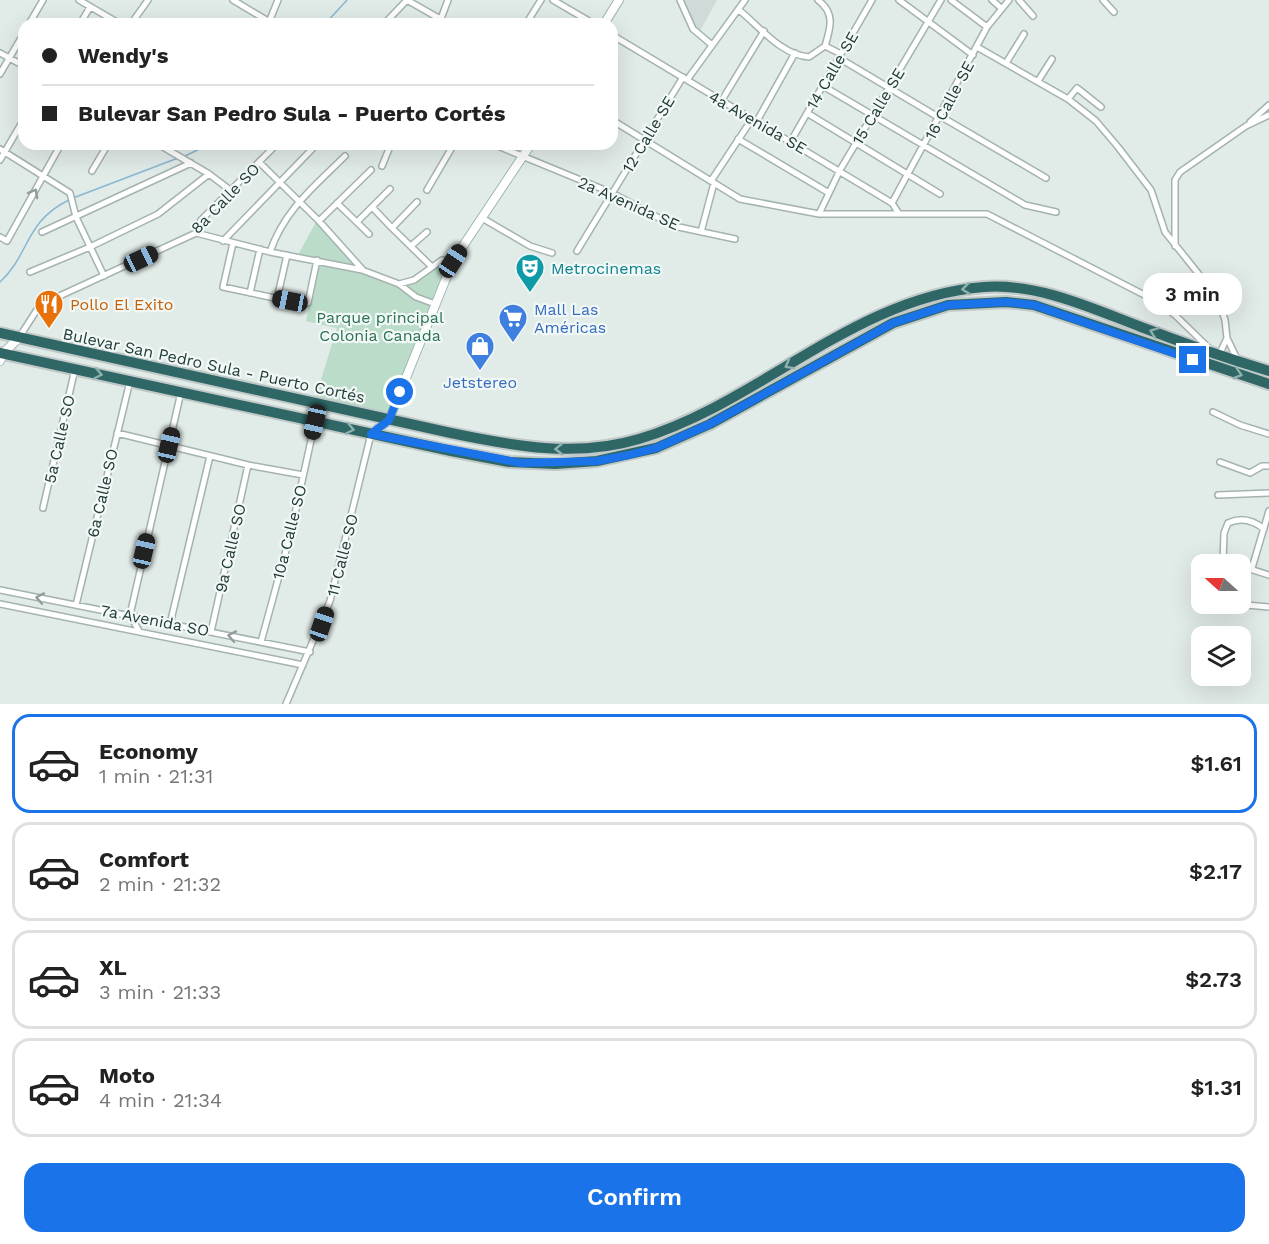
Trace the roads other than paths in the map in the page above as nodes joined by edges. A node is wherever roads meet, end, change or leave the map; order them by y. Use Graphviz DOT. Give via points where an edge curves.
graph roads {
  1 [pos="43,0"];
  2 [pos="79,0"];
  3 [pos="148,0"];
  4 [pos="233,0"];
  5 [pos="278,0"];
  6 [pos="407,0"];
  7 [pos="448,0"];
  8 [pos="541,0"];
  9 [pos="553,0"];
  10 [pos="619,0"];
  11 [pos="681,0"];
  12 [pos="745,0"];
  13 [pos="818,0"];
  14 [pos="830,0"];
  15 [pos="872,0"];
  16 [pos="899,0"];
  17 [pos="941,0"];
  18 [pos="951,0"];
  19 [pos="992,0"];
  20 [pos="1009,0"];
  21 [pos="1019,0"];
  22 [pos="1103,0"];
  23 [pos="826,6"];
  24 [pos="90,7"];
  25 [pos="1001,8"];
  26 [pos="739,10"];
  27 [pos="1114,12"];
  28 [pos="1034,16"];
  29 [pos="32,18"];
  30 [pos="84,18"];
  31 [pos="109,18"];
  32 [pos="135,18"];
  33 [pos="262,18"];
  34 [pos="272,18"];
  35 [pos="390,18"];
  36 [pos="434,18"];
  37 [pos="441,18"];
  38 [pos="530,18"];
  39 [pos="584,18"];
  40 [pos="608,18"];
  41 [pos="929,22"];
  42 [pos="987,27"];
  43 [pos="764,31"];
  44 [pos="1024,34"];
  45 [pos="618,39"];
  46 [pos="18,43"];
  47 [pos="712,45"];
  48 [pos="825,46"];
  49 [pos="977,47"];
  50 [pos="0,53"];
  51 [pos="795,53"];
  52 [pos="973,55"];
  53 [pos="840,56"];
  54 [pos="9,58"];
  55 [pos="1052,59"];
  56 [pos="18,63"];
  57 [pos="1006,63"];
  58 [pos="0,74"];
  59 [pos="685,79"];
  60 [pos="1038,81"];
  61 [pos="823,86"];
  62 [pos="889,88"];
  63 [pos="1068,99"];
  64 [pos="722,100"];
  65 [pos="1269,105"];
  66 [pos="1101,107"];
  67 [pos="807,113"];
  68 [pos="1269,115"];
  69 [pos="873,116"];
  70 [pos="939,116"];
  71 [pos="754,120"];
  72 [pos="618,124"];
  73 [pos="1246,126"];
  74 [pos="18,128"];
  75 [pos="738,139"];
  76 [pos="645,140"];
  77 [pos="791,141"];
  78 [pos="857,143"];
  79 [pos="925,144"];
  80 [pos="58,150"];
  81 [pos="104,150"];
  82 [pos="168,150"];
  83 [pos="271,150"];
  84 [pos="311,150"];
  85 [pos="389,150"];
  86 [pos="450,150"];
  87 [pos="505,150"];
  88 [pos="527,150"];
  89 [pos="2,151"];
  90 [pos="345,156"];
  91 [pos="522,158"];
  92 [pos="0,160"];
  93 [pos="260,162"];
  94 [pos="190,163"];
  95 [pos="382,166"];
  96 [pos="371,170"];
  97 [pos="840,170"];
  98 [pos="92,171"];
  99 [pos="209,174"];
  100 [pos="44,175"];
  101 [pos="907,175"];
  102 [pos="1046,178"];
  103 [pos="280,182"];
  104 [pos="713,182"];
  105 [pos="390,189"];
  106 [pos="230,190"];
  107 [pos="427,190"];
  108 [pos="612,193"];
  109 [pos="829,193"];
  110 [pos="940,194"];
  111 [pos="298,201"];
  112 [pos="337,202"];
  113 [pos="417,202"];
  114 [pos="892,203"];
  115 [pos="372,207"];
  116 [pos="1056,212"];
  117 [pos="819,214"];
  118 [pos="899,214"];
  119 [pos="76,217"];
  120 [pos="482,218"];
  121 [pos="319,221"];
  122 [pos="358,221"];
  123 [pos="392,228"];
  124 [pos="42,232"];
  125 [pos="427,232"];
  126 [pos="702,232"];
  127 [pos="196,233"];
  128 [pos="369,234"];
  129 [pos="0,237"];
  130 [pos="735,239"];
  131 [pos="224,241"];
  132 [pos="233,243"];
  133 [pos="411,246"];
  134 [pos="90,247"];
  135 [pos="1175,247"];
  136 [pos="260,249"];
  137 [pos="577,251"];
  138 [pos="270,252"];
  139 [pos="552,254"];
  140 [pos="287,255"];
  141 [pos="317,260"];
  142 [pos="453,261"];
  143 [pos="432,267"];
  144 [pos="362,270"];
  145 [pos="30,272"];
  146 [pos="104,276"];
  147 [pos="399,284"];
  148 [pos="250,293"];
  149 [pos="277,299"];
  150 [pos="435,304"];
  151 [pos="0,333"];
  152 [pos="19,338"];
  153 [pos="1227,338"];
  154 [pos="1217,355"];
  155 [pos="1,356"];
  156 [pos="1239,362"];
  157 [pos="75,369"];
  158 [pos="1269,371"];
  159 [pos="130,381"];
  160 [pos="1269,384"];
  161 [pos="181,392"];
  162 [pos="1213,412"];
  163 [pos="389,420"];
  164 [pos="315,422"];
  165 [pos="117,433"];
  166 [pos="371,434"];
  167 [pos="1269,434"];
  168 [pos="169,445"];
  169 [pos="210,456"];
  170 [pos="1220,462"];
  171 [pos="248,465"];
  172 [pos="1269,466"];
  173 [pos="303,475"];
  174 [pos="1269,493"];
  175 [pos="1218,495"];
  176 [pos="43,508"];
  177 [pos="1269,511"];
  178 [pos="1264,529"];
  179 [pos="1223,554"];
  180 [pos="1252,568"];
  181 [pos="1269,575"];
  182 [pos="0,590"];
  183 [pos="0,604"];
  184 [pos="76,605"];
  185 [pos="1251,605"];
  186 [pos="1269,607"];
  187 [pos="130,615"];
  188 [pos="170,624"];
  189 [pos="139,631"];
  190 [pos="211,632"];
  191 [pos="261,642"];
  192 [pos="310,652"];
  193 [pos="303,665"];
  194 [pos="286,704"];
  1 -- 29 [label="street"];
  2 -- 24 [label="street"];
  3 -- 32 [label="street"];
  4 -- 33 [label="street"];
  5 -- 34 [label="street"];
  6 -- 35 [label="street"];
  6 -- 36 [label="street"];
  7 -- 37 [label="street"];
  8 -- 38 [label="street"];
  9 -- 39 [label="street"];
  10 -- 40 [label="street"];
  11 -- 47 [label="street" via="693,29"];
  12 -- 26 [label="street, 12 Calle SE"];
  13 -- 23 [label="street"];
  14 -- 23 [label="street"];
  15 -- 53 [label="street, 14 Calle SE"];
  16 -- 41 [label="street"];
  17 -- 41 [label="street, 15 Calle SE"];
  18 -- 42 [label="street"];
  19 -- 25 [label="street"];
  20 -- 25 [label="street, 16 Calle SE"];
  21 -- 28 [label="street"];
  22 -- 27 [label="street"];
  23 -- 48 [label="street" via="831,19"];
  24 -- 30 [label="street"];
  24 -- 31 [label="street"];
  25 -- 42 [label="street, 16 Calle SE"];
  26 -- 43 [label="street"];
  26 -- 47 [label="street, 12 Calle SE"];
  41 -- 52 [label="street"];
  41 -- 62 [label="street, 15 Calle SE"];
  42 -- 49 [label="street, 16 Calle SE"];
  43 -- 51 [label="street"];
  43 -- 64 [label="street"];
  44 -- 57 [label="street"];
  45 -- 59 [label="street, 4a Avenida SE"];
  46 -- 54 [label="street"];
  47 -- 59 [label="street, 12 Calle SE"];
  48 -- 51 [label="street" via="809,57"];
  48 -- 53 [label="street"];
  49 -- 52 [label="street, 16 Calle SE"];
  49 -- 57 [label="street"];
  50 -- 54 [label="street"];
  51 -- 71 [label="street"];
  52 -- 70 [label="street, 16 Calle SE"];
  53 -- 61 [label="street, 14 Calle SE"];
  53 -- 62 [label="street"];
  54 -- 56 [label="street"];
  54 -- 58 [label="street"];
  55 -- 60 [label="street"];
  57 -- 60 [label="street"];
  59 -- 64 [label="street, 4a Avenida SE"];
  59 -- 76 [label="street, 12 Calle SE"];
  60 -- 63 [label="street"];
  61 -- 67 [label="street, 14 Calle SE"];
  61 -- 69 [label="street"];
  62 -- 69 [label="street, 15 Calle SE"];
  62 -- 70 [label="street"];
  63 -- 66 [label="street" via="1077,88"];
  63 -- 135 [label="street" via="1096,122 1151,190 1165,232"];
  64 -- 71 [label="street, 4a Avenida SE"];
  65 -- 73 [label="street"];
  67 -- 77 [label="street, 14 Calle SE"];
  67 -- 78 [label="street"];
  68 -- 73 [label="street"];
  69 -- 78 [label="street, 15 Calle SE"];
  69 -- 79 [label="street"];
  70 -- 79 [label="street, 16 Calle SE"];
  70 -- 102 [label="street"];
  71 -- 75 [label="street"];
  71 -- 77 [label="street, 4a Avenida SE"];
  72 -- 76 [label="street"];
  73 -- 135 [label="street" via="1174,180"];
  74 -- 89 [label="street"];
  75 -- 104 [label="street"];
  75 -- 109 [label="street"];
  76 -- 104 [label="street"];
  76 -- 108 [label="street, 12 Calle SE"];
  77 -- 97 [label="street, 4a Avenida SE"];
  78 -- 97 [label="street, 15 Calle SE"];
  78 -- 101 [label="street"];
  79 -- 101 [label="street, 16 Calle SE"];
  79 -- 116 [label="street" via="1025,205"];
  80 -- 100 [label="street"];
  81 -- 98 [label="street"];
  82 -- 94 [label="street"];
  83 -- 93 [label="street, 8a Calle SO"];
  84 -- 103 [label="street"];
  85 -- 95 [label="street"];
  86 -- 107 [label="street"];
  87 -- 91 [label="street, 2a Avenida SE"];
  88 -- 91 [label="street"];
  89 -- 92 [label="street"];
  89 -- 100 [label="street"];
  90 -- 111 [label="street"];
  91 -- 108 [label="street, 2a Avenida SE"];
  91 -- 120 [label="street"];
  93 -- 103 [label="street"];
  93 -- 106 [label="street, 8a Calle SO"];
  94 -- 99 [label="street"];
  94 -- 119 [label="street"];
  96 -- 112 [label="street"];
  97 -- 109 [label="street, 15 Calle SE"];
  97 -- 114 [label="street, 4a Avenida SE"];
  99 -- 106 [label="street"];
  99 -- 134 [label="street" via="158,214"];
  100 -- 119 [label="street" via="69,191"];
  129 -- 100 [label="street, one-way" via="7,241"];
  101 -- 110 [label="street"];
  101 -- 114 [label="street, 16 Calle SE"];
  103 -- 111 [label="street"];
  103 -- 131 [label="street"];
  104 -- 117 [label="street" via="740,199"];
  104 -- 126 [label="street"];
  105 -- 115 [label="street"];
  106 -- 127 [label="street, 8a Calle SO" via="201,220"];
  108 -- 126 [label="street, 2a Avenida SE" via="674,226"];
  108 -- 137 [label="street, 12 Calle SE"];
  109 -- 117 [label="street, 15 Calle SE"];
  111 -- 121 [label="street"];
  111 -- 138 [label="street" via="277,230"];
  112 -- 121 [label="street"];
  112 -- 122 [label="street"];
  113 -- 123 [label="street"];
  114 -- 118 [label="street, 4a Avenida SE"];
  115 -- 122 [label="street"];
  115 -- 123 [label="street"];
  117 -- 118 [label="street"];
  118 -- 154 [label="street" via="987,214 1156,301"];
  119 -- 124 [label="street"];
  119 -- 134 [label="street"];
  120 -- 139 [label="street"];
  120 -- 142 [label="street"];
  121 -- 144 [label="street"];
  122 -- 128 [label="street"];
  123 -- 133 [label="street"];
  125 -- 133 [label="street"];
  126 -- 130 [label="street, 2a Avenida SE"];
  127 -- 131 [label="street"];
  127 -- 146 [label="street, 8a Calle SO"];
  131 -- 132 [label="street"];
  132 -- 136 [label="street"];
  132 -- 148 [label="street" via="223,287"];
  133 -- 143 [label="street"];
  134 -- 145 [label="street"];
  134 -- 146 [label="street"];
  135 -- 153 [label="street" via="1217,297 1226,320"];
  136 -- 138 [label="street"];
  136 -- 148 [label="street"];
  138 -- 140 [label="street"];
  140 -- 141 [label="street"];
  140 -- 149 [label="street"];
  141 -- 144 [label="street"];
  141 -- 149 [label="street" via="308,303"];
  142 -- 143 [label="street" via="442,260"];
  142 -- 150 [label="street"];
  143 -- 147 [label="street" via="414,280"];
  144 -- 147 [label="street"];
  146 -- 152 [label="street, 8a Calle SO" via="40,305"];
  147 -- 150 [label="street" via="416,297"];
  148 -- 149 [label="street"];
  150 -- 163 [label="street"];
  151 -- 152 [label="highway, Bulevar San Pedro Sula - Puerto Cortés"];
  152 -- 155 [label="street"];
  152 -- 163 [label="highway, Bulevar San Pedro Sula - Puerto Cortés"];
  153 -- 154 [label="street"];
  153 -- 156 [label="street"];
  154 -- 156 [label="highway, Bulevar San Pedro Sula - Puerto Cortés"];
  154 -- 163 [label="highway, Bulevar San Pedro Sula - Puerto Cortés, one-way" via="1047,294 986,287 943,292 887,310 731,399 675,427 637,440 596,447 536,448"];
  155 -- 157 [label="highway, Bulevar San Pedro Sula - Puerto Cortés"];
  156 -- 158 [label="highway, Bulevar San Pedro Sula - Puerto Cortés"];
  157 -- 159 [label="highway, Bulevar San Pedro Sula - Puerto Cortés, one-way"];
  157 -- 176 [label="street, 5a Calle SO"];
  159 -- 161 [label="highway, Bulevar San Pedro Sula - Puerto Cortés"];
  159 -- 165 [label="street, 6a Calle SO"];
  166 -- 160 [label="highway, Bulevar San Pedro Sula - Puerto Cortés, one-way" via="525,463 597,461 629,455 656,448 710,424 893,323 948,305 983,302 1034,305"];
  161 -- 164 [label="highway, Bulevar San Pedro Sula - Puerto Cortés"];
  161 -- 168 [label="street"];
  162 -- 167 [label="street"];
  163 -- 166 [label="street"];
  164 -- 166 [label="highway, Bulevar San Pedro Sula - Puerto Cortés, one-way"];
  164 -- 173 [label="street, 10a Calle SO"];
  165 -- 168 [label="street"];
  165 -- 184 [label="street, 6a Calle SO"];
  166 -- 192 [label="street, 11 Calle SO" via="330,601"];
  168 -- 169 [label="street"];
  168 -- 187 [label="street"];
  169 -- 171 [label="street"];
  169 -- 188 [label="street"];
  170 -- 172 [label="street" via="1250,473"];
  171 -- 173 [label="street"];
  171 -- 190 [label="street, 9a Calle SO"];
  173 -- 191 [label="street, 10a Calle SO"];
  174 -- 175 [label="street"];
  177 -- 178 [label="street"];
  178 -- 179 [label="street" via="1245,519 1228,523"];
  178 -- 180 [label="street"];
  180 -- 181 [label="street"];
  184 -- 182 [label="street, 7a Avenida SO, one-way"];
  183 -- 189 [label="street, 7a Avenida SO"];
  184 -- 187 [label="street, 7a Avenida SO"];
  185 -- 186 [label="street"];
  187 -- 188 [label="street, 7a Avenida SO"];
  187 -- 189 [label="street"];
  188 -- 190 [label="street, 7a Avenida SO"];
  189 -- 193 [label="street, 7a Avenida SO"];
  191 -- 190 [label="street, 7a Avenida SO, one-way"];
  191 -- 192 [label="street, 7a Avenida SO"];
  192 -- 193 [label="street, 11 Calle SO"];
  193 -- 194 [label="street, 11 Calle SO"];
}
